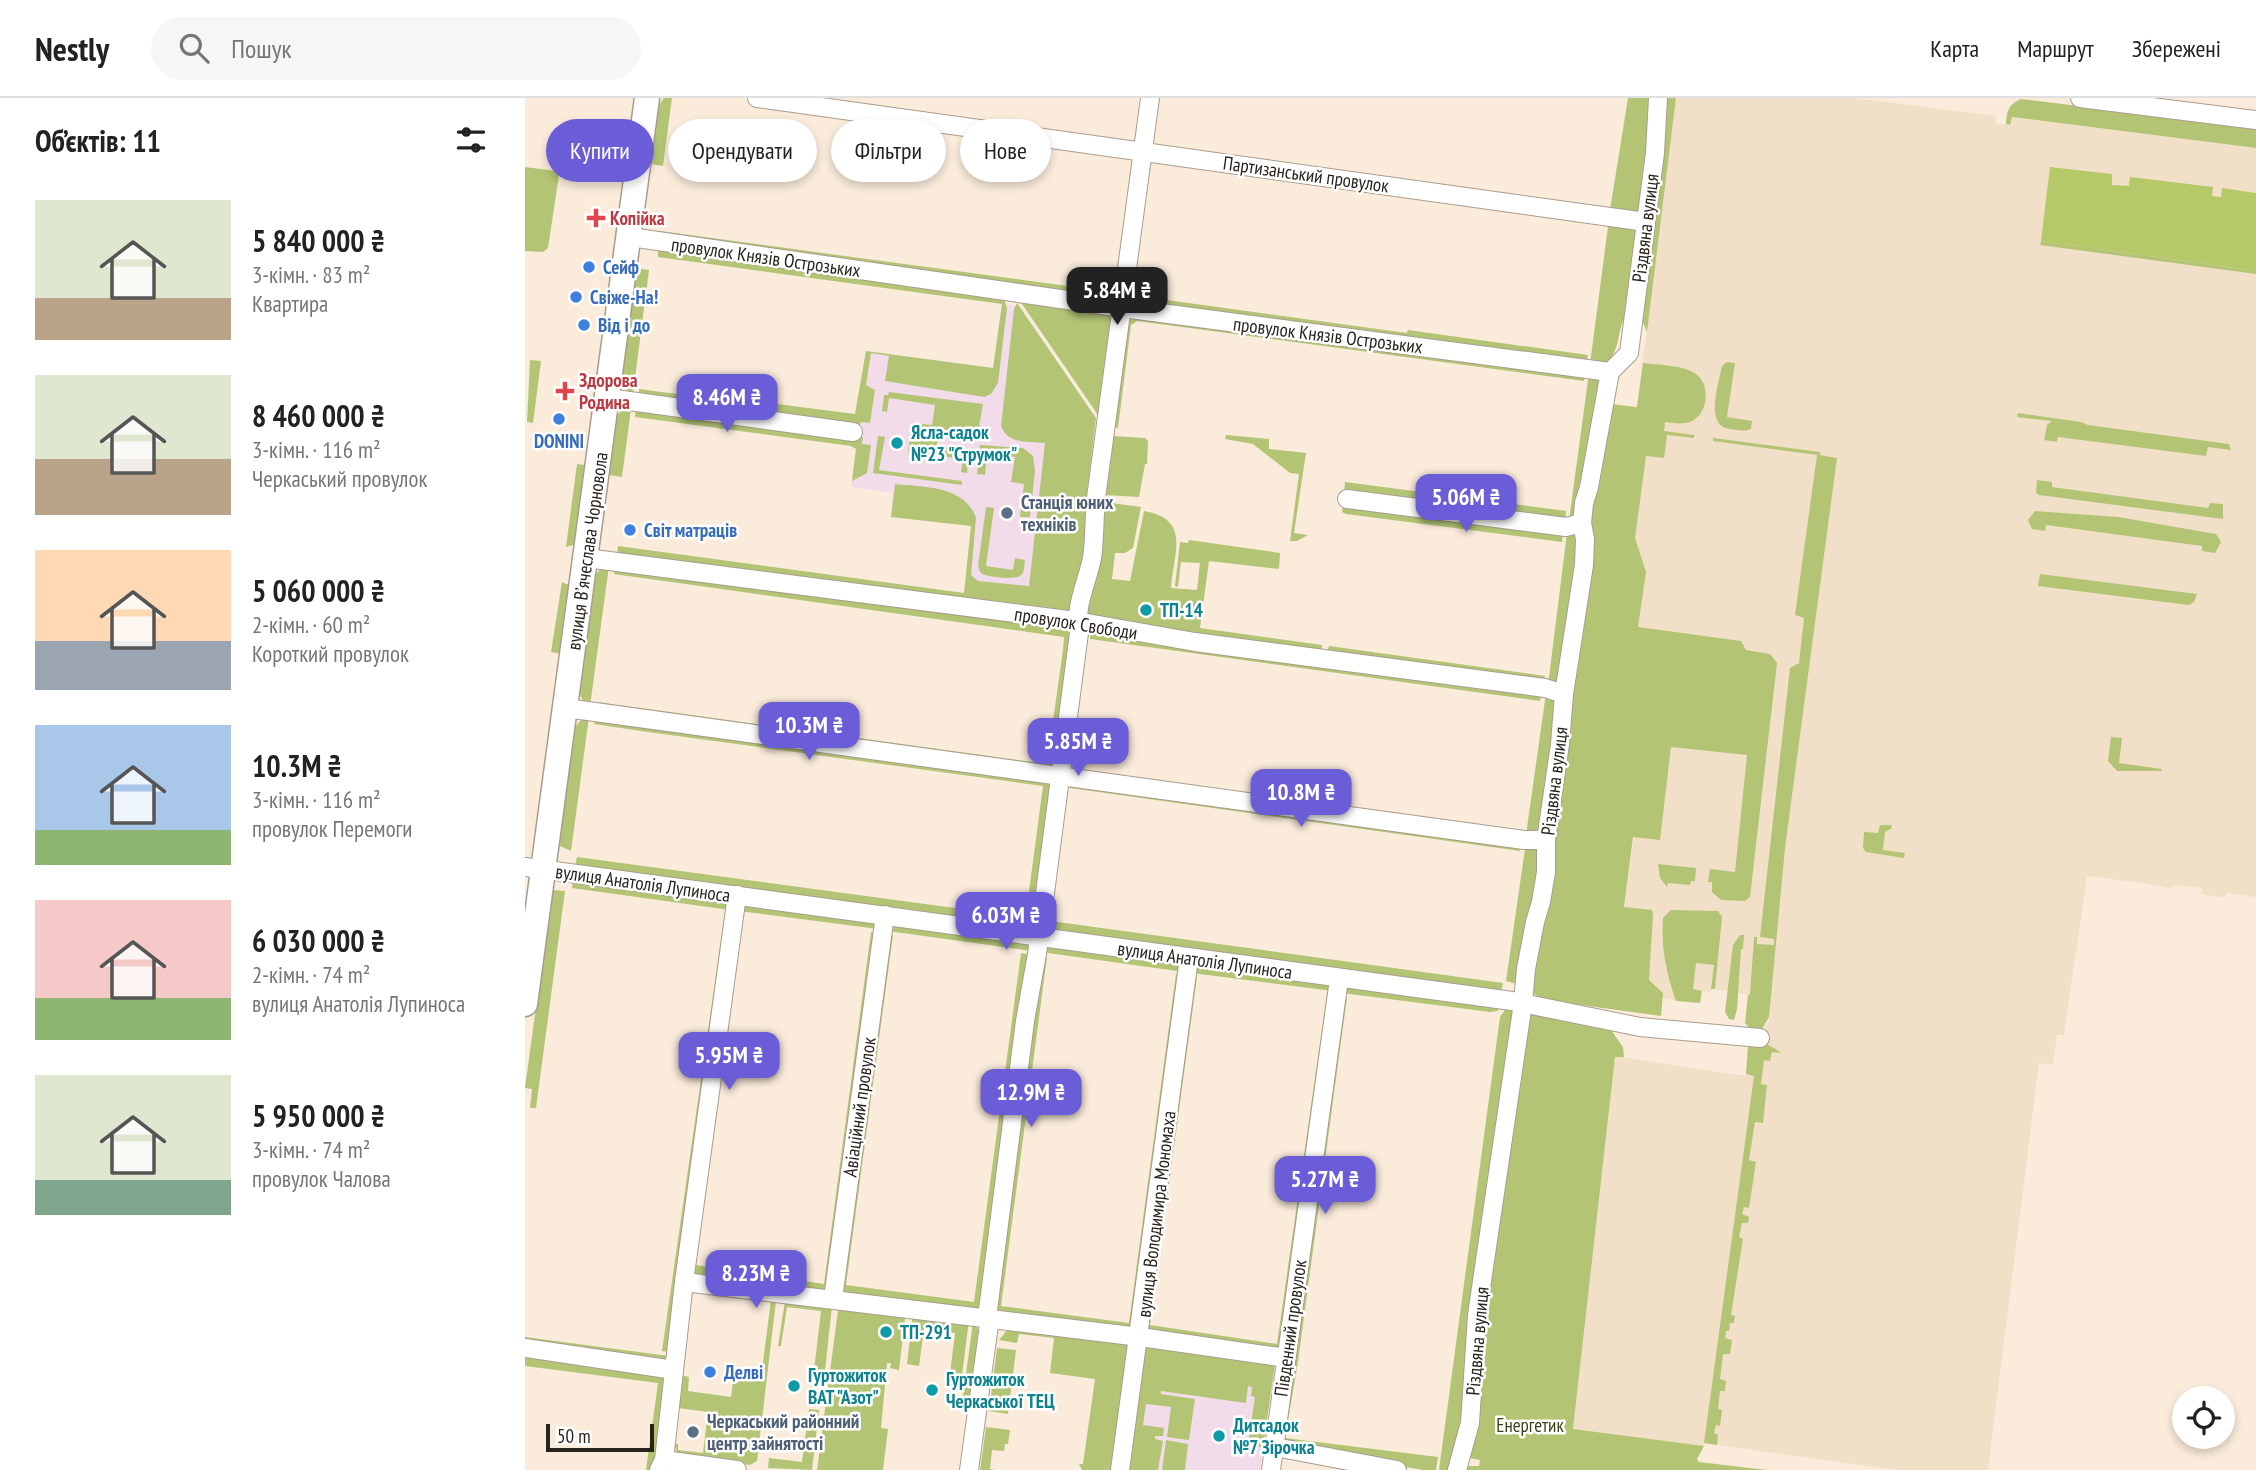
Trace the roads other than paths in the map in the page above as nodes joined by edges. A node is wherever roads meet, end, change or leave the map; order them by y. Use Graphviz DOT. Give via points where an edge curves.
graph roads {
  1 [pos="647,98"];
  2 [pos="757,98"];
  3 [pos="1150,98"];
  4 [pos="1658,98"];
  5 [pos="2081,98"];
  6 [pos="2256,120"];
  7 [pos="1144,151"];
  8 [pos="1646,222"];
  9 [pos="629,237"];
  10 [pos="1123,308"];
  11 [pos="1610,372"];
  12 [pos="608,398"];
  13 [pos="853,432"];
  14 [pos="1347,499"];
  15 [pos="1582,523"];
  16 [pos="586,558"];
  17 [pos="1076,621"];
  18 [pos="1564,694"];
  19 [pos="566,708"];
  20 [pos="1058,777"];
  21 [pos="1546,840"];
  22 [pos="534,868"];
  23 [pos="737,895"];
  24 [pos="885,915"];
  25 [pos="1038,937"];
  26 [pos="1189,958"];
  27 [pos="1339,979"];
  28 [pos="1523,1003"];
  29 [pos="525,1004"];
  30 [pos="1760,1038"];
  31 [pos="684,1282"];
  32 [pos="833,1299"];
  33 [pos="989,1318"];
  34 [pos="1140,1337"];
  35 [pos="525,1348"];
  36 [pos="1286,1358"];
  37 [pos="674,1370"];
  38 [pos="1275,1447"];
  39 [pos="662,1465"];
  40 [pos="737,1470"];
  41 [pos="969,1470"];
  42 [pos="1120,1470"];
  43 [pos="1271,1470"];
  44 [pos="1397,1470"];
  45 [pos="1457,1470"];
  1 -- 9 [label="main road, вулиця Вʼячеслава Чорновола"];
  2 -- 7 [label="street, Партизанський провулок"];
  3 -- 7 [label="street"];
  4 -- 8 [label="street, Різдвяна вулиця"];
  5 -- 6 [label="street"];
  7 -- 8 [label="street, Партизанський провулок"];
  7 -- 10 [label="street"];
  8 -- 11 [label="street, Різдвяна вулиця" via="1629,354"];
  9 -- 10 [label="street, провулок Князів Острозьких"];
  9 -- 12 [label="main road, вулиця Вʼячеслава Чорновола"];
  10 -- 11 [label="street, провулок Князів Острозьких"];
  10 -- 17 [label="street" via="1095,498 1092,558"];
  11 -- 15 [label="street, Різдвяна вулиця"];
  12 -- 13 [label="street"];
  12 -- 16 [label="main road, вулиця Вʼячеслава Чорновола"];
  14 -- 15 [label="street" via="1566,527"];
  15 -- 18 [label="street, Різдвяна вулиця" via="1584,565"];
  16 -- 17 [label="street, провулок Свободи"];
  16 -- 19 [label="main road, вулиця Вʼячеслава Чорновола"];
  17 -- 18 [label="street, провулок Свободи"];
  17 -- 20 [label="street" via="1079,633"];
  18 -- 21 [label="street, Різдвяна вулиця"];
  19 -- 20 [label="street"];
  19 -- 22 [label="main road, вулиця Вʼячеслава Чорновола"];
  20 -- 21 [label="street"];
  20 -- 25 [label="street"];
  21 -- 28 [label="street, Різдвяна вулиця" via="1544,882"];
  22 -- 23 [label="street, вулиця Анатолія Лупиноса"];
  22 -- 29 [label="main road, вулиця Вʼячеслава Чорновола"];
  23 -- 24 [label="street, вулиця Анатолія Лупиноса"];
  23 -- 31 [label="street"];
  24 -- 25 [label="street, вулиця Анатолія Лупиноса"];
  24 -- 32 [label="street, Авіаційний провулок"];
  25 -- 26 [label="street, вулиця Анатолія Лупиноса"];
  25 -- 33 [label="street"];
  26 -- 27 [label="street, вулиця Анатолія Лупиноса"];
  26 -- 34 [label="street, вулиця Володимира Мономаха"];
  27 -- 28 [label="street, вулиця Анатолія Лупиноса"];
  27 -- 36 [label="street, Південний провулок"];
  28 -- 30 [label="street, вулиця Анатолія Лупиноса" via="1640,1027"];
  28 -- 45 [label="street, Різдвяна вулиця" via="1477,1315 1470,1423"];
  31 -- 32 [label="street"];
  31 -- 37 [label="street"];
  32 -- 33 [label="street"];
  33 -- 34 [label="street"];
  33 -- 41 [label="street"];
  34 -- 36 [label="street"];
  34 -- 42 [label="street, вулиця Володимира Мономаха"];
  35 -- 37 [label="street"];
  36 -- 38 [label="street, Південний провулок"];
  37 -- 39 [label="street"];
  38 -- 43 [label="street, Південний провулок"];
  38 -- 44 [label="street"];
  39 -- 40 [label="street"];
}
